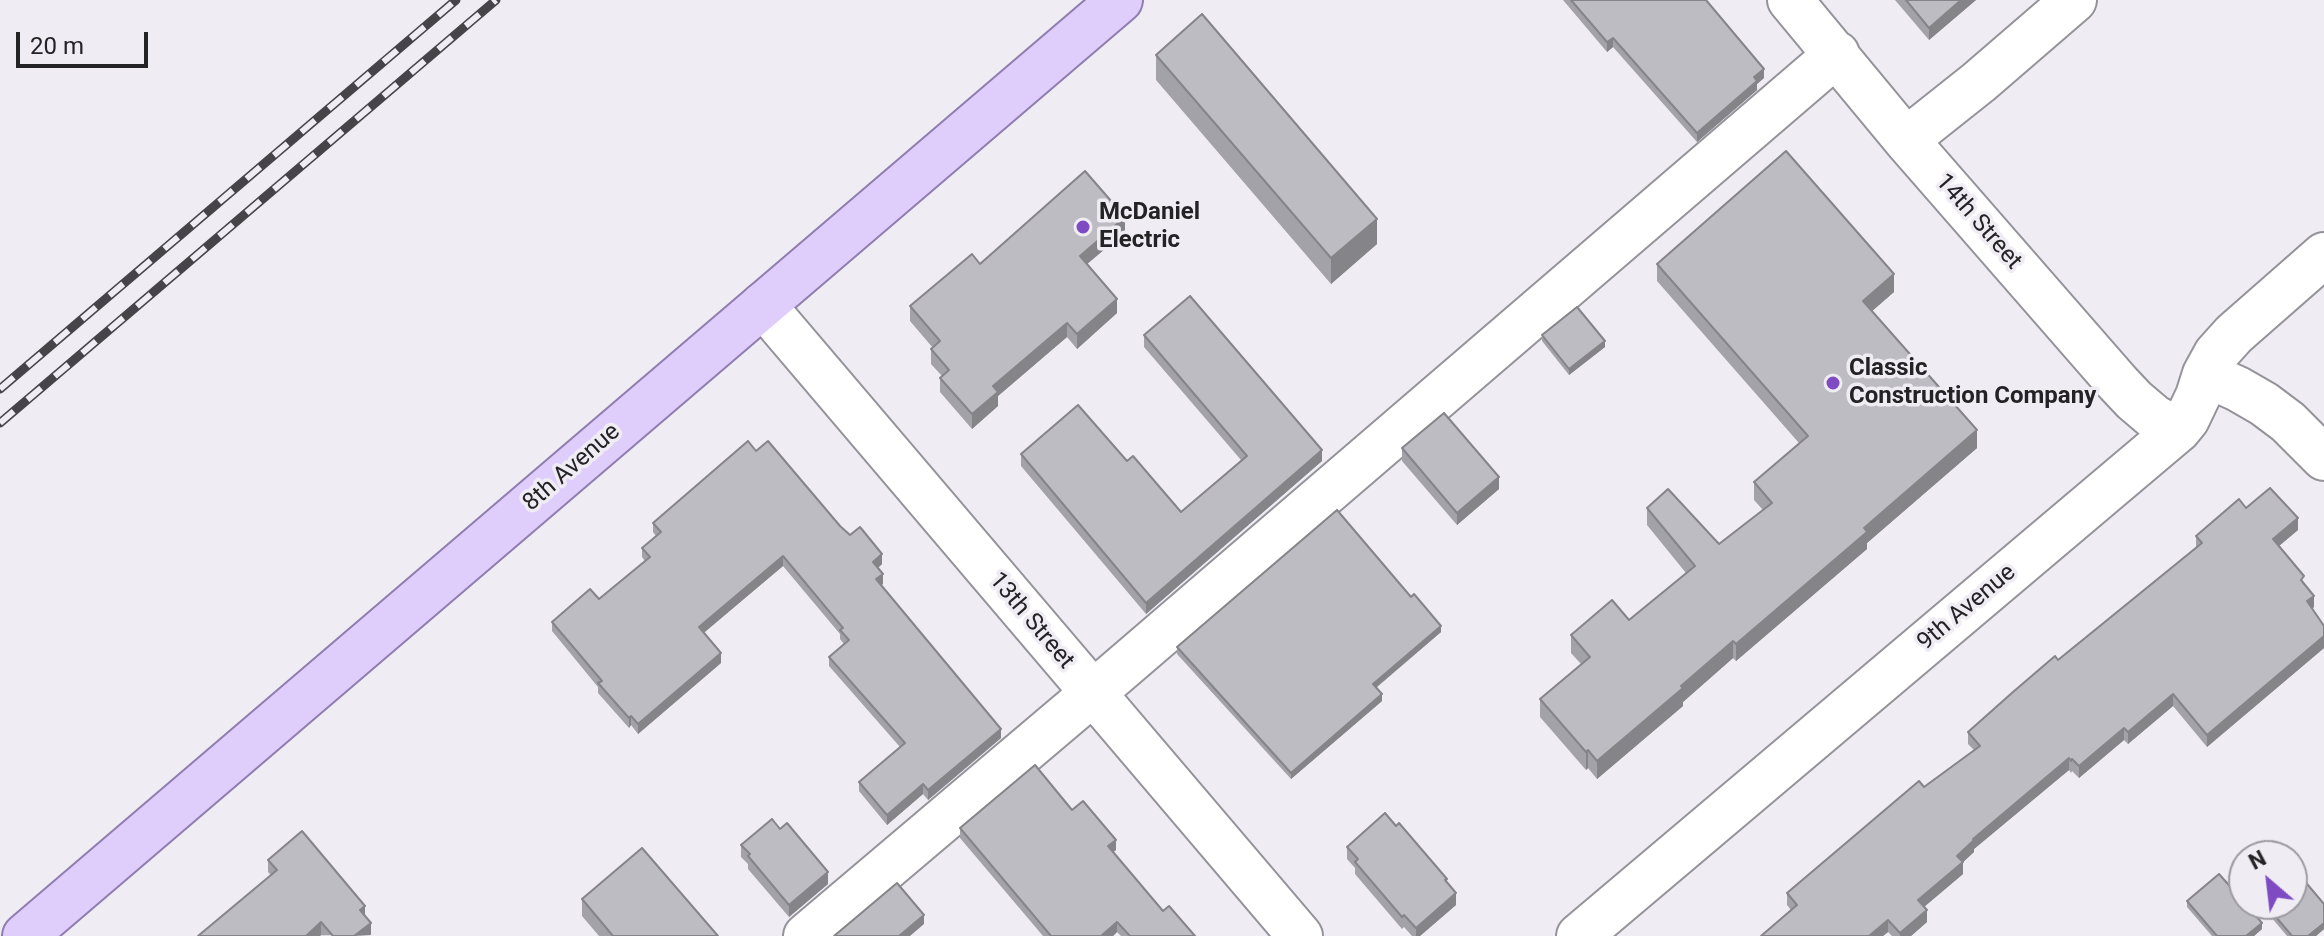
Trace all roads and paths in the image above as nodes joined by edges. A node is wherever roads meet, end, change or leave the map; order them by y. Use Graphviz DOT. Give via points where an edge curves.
graph roads {
  1 [pos="1120,0"];
  2 [pos="1790,0"];
  3 [pos="2074,0"];
  4 [pos="1837,54"];
  5 [pos="1906,140"];
  6 [pos="2324,255"];
  7 [pos="763,305"];
  8 [pos="2205,374"];
  9 [pos="2178,430"];
  10 [pos="2324,458"];
  11 [pos="1093,693"];
  12 [pos="25,936"];
  13 [pos="806,936"];
  14 [pos="1300,936"];
  15 [pos="1579,936"];
  1 -- 7 [label="main road, 8th Avenue"];
  2 -- 4 [label="street, 14th Street"];
  3 -- 5 [label="street"];
  4 -- 5 [label="street, 14th Street"];
  4 -- 11 [label="street"];
  5 -- 9 [label="street, 14th Street" via="2121,386 2154,417"];
  6 -- 8 [label="street, 9th Avenue" via="2234,334"];
  7 -- 11 [label="street, 13th Street"];
  7 -- 12 [label="main road, 8th Avenue"];
  8 -- 9 [label="street, 9th Avenue"];
  8 -- 10 [label="street" via="2264,404"];
  9 -- 15 [label="street, 9th Avenue"];
  11 -- 13 [label="street"];
  11 -- 14 [label="street, 13th Street"];
}
